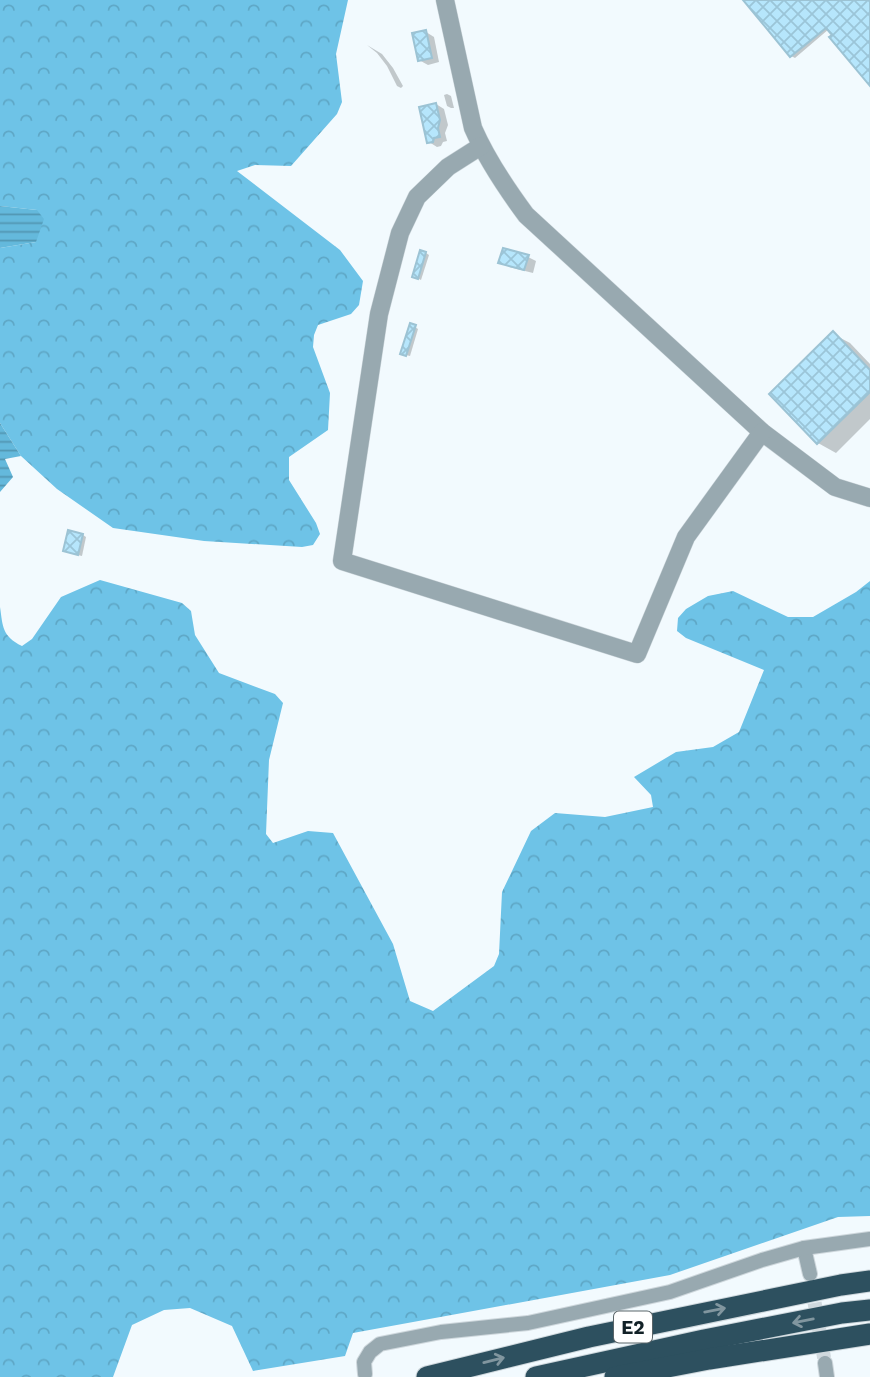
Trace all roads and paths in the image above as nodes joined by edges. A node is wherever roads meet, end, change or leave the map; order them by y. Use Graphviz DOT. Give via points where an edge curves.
graph roads {
  1 [pos="445,0"];
  2 [pos="481,146"];
  3 [pos="761,432"];
  4 [pos="870,498"];
  5 [pos="870,1239"];
  6 [pos="804,1248"];
  7 [pos="810,1274"];
  8 [pos="870,1281"];
  9 [pos="870,1310"];
  10 [pos="870,1334"];
  11 [pos="365,1374"];
  12 [pos="427,1377"];
  13 [pos="536,1377"];
  14 [pos="615,1377"];
  1 -- 2 [label="street"];
  2 -- 3 [label="street" via="526,215"];
  2 -- 3 [label="street" via="448,167 416,197 400,233 379,314 342,561 637,654 686,537"];
  3 -- 4 [label="street" via="835,486"];
  5 -- 6 [label="street"];
  6 -- 7 [label="street"];
  6 -- 11 [label="street" via="670,1292 528,1323 380,1344 365,1362"];
  12 -- 8 [label="highway, E2, one-way" via="589,1336"];
  9 -- 13 [label="highway, one-way"];
  10 -- 14 [label="highway, E2"];
}
